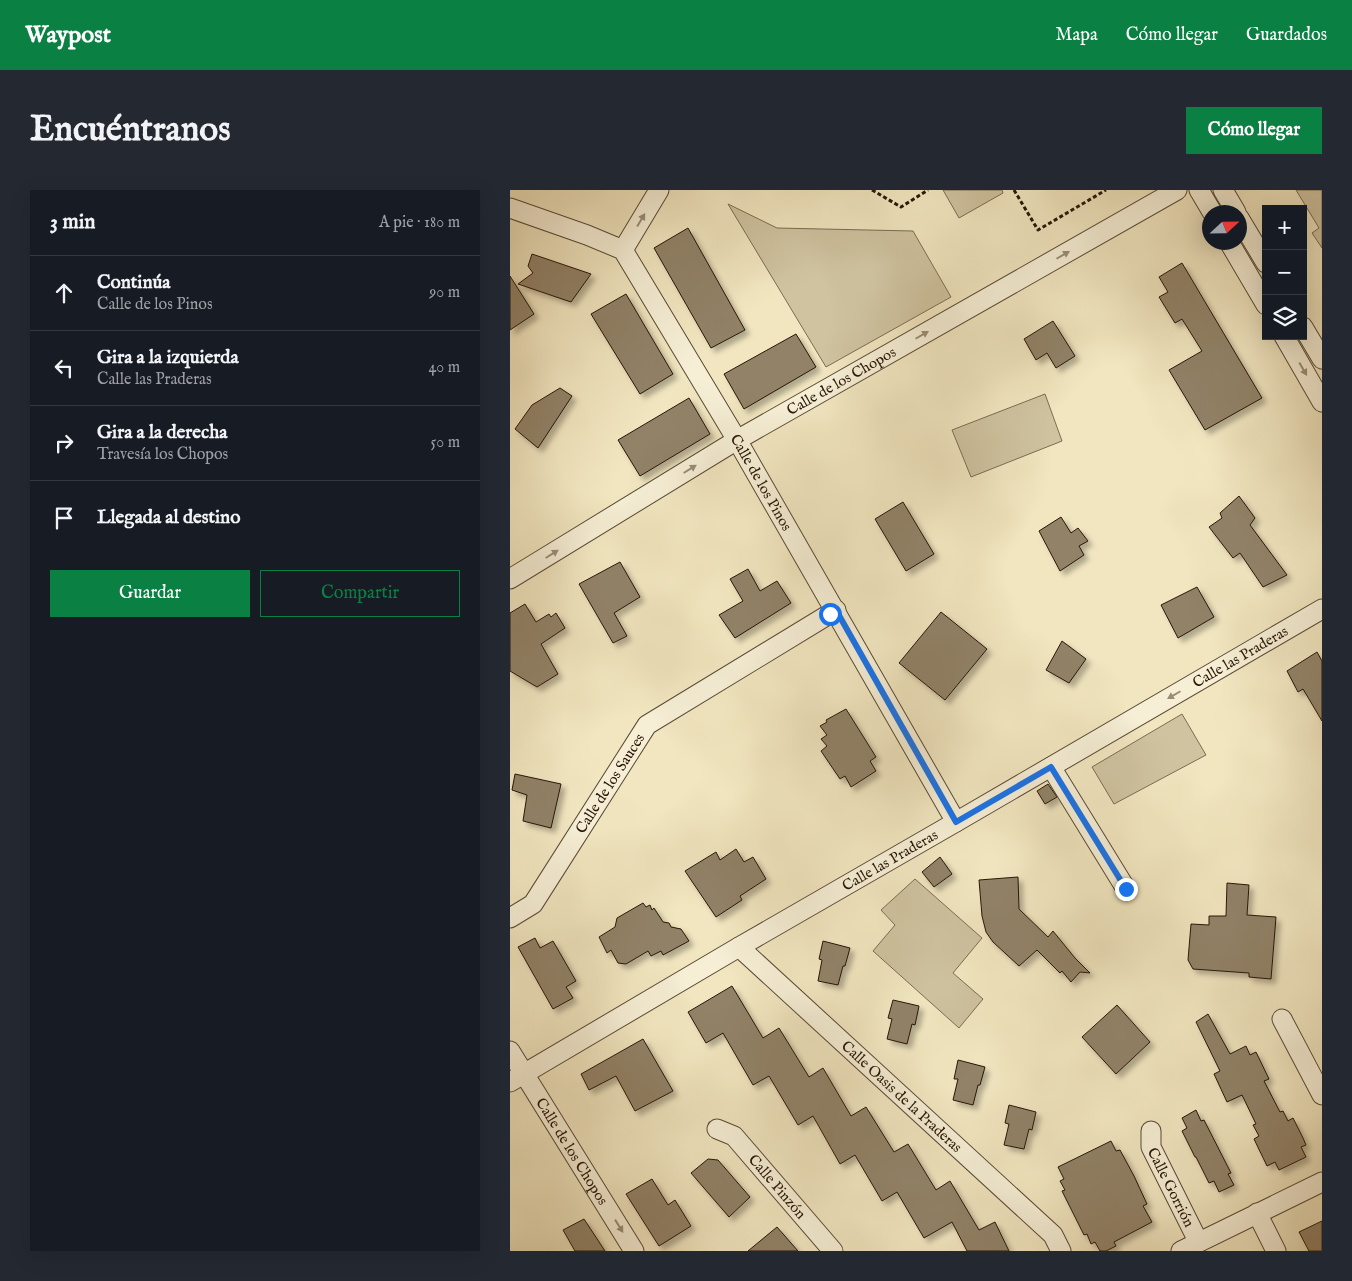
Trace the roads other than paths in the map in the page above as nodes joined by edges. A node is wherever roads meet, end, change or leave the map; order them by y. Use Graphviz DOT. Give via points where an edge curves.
graph roads {
  1 [pos="659,190"];
  2 [pos="1177,190"];
  3 [pos="1199,190"];
  4 [pos="1223,190"];
  5 [pos="1208,205"];
  6 [pos="1232,205"];
  7 [pos="511,211"];
  8 [pos="1247,230"];
  9 [pos="623,250"];
  10 [pos="1235,250"];
  11 [pos="1262,256"];
  12 [pos="1262,298"];
  13 [pos="1307,334"];
  14 [pos="1286,340"];
  15 [pos="1322,359"];
  16 [pos="1322,402"];
  17 [pos="737,440"];
  18 [pos="510,579"];
  19 [pos="1322,609"];
  20 [pos="836,610"];
  21 [pos="1051,767"];
  22 [pos="956,822"];
  23 [pos="1126,889"];
  24 [pos="510,918"];
  25 [pos="738,947"];
  26 [pos="1282,1019"];
  27 [pos="510,1051"];
  28 [pos="517,1078"];
  29 [pos="1322,1095"];
  30 [pos="717,1129"];
  31 [pos="1151,1131"];
  32 [pos="1322,1182"];
  33 [pos="1257,1213"];
  34 [pos="1198,1241"];
  35 [pos="634,1251"];
  36 [pos="833,1251"];
  37 [pos="1061,1251"];
  38 [pos="1181,1251"];
  39 [pos="1276,1251"];
  9 -- 1 [label="street, one-way"];
  17 -- 2 [label="street, Calle de los Chopos, one-way"];
  3 -- 5 [label="street"];
  4 -- 6 [label="street"];
  7 -- 9 [label="street"];
  8 -- 11 [label="street"];
  9 -- 17 [label="street, Calle de los Pinos"];
  10 -- 12 [label="street"];
  13 -- 15 [label="street"];
  14 -- 16 [label="street, one-way"];
  18 -- 17 [label="street, Calle de los Chopos, one-way"];
  17 -- 20 [label="street, Calle de los Pinos"];
  19 -- 21 [label="street, Calle las Praderas, one-way"];
  20 -- 22 [label="street, Calle de los Pinos"];
  20 -- 24 [label="street, Calle de los Sauces" via="647,725 533,904"];
  21 -- 22 [label="street, Calle las Praderas"];
  21 -- 23 [label="street"];
  22 -- 25 [label="street, Calle las Praderas"];
  25 -- 28 [label="street, Calle las Praderas"];
  25 -- 37 [label="street, Calle Oasis de la Praderas" via="1053,1235"];
  26 -- 29 [label="street"];
  27 -- 28 [label="street, Calle de los Chopos"];
  28 -- 35 [label="street, Calle de los Chopos, one-way"];
  30 -- 36 [label="street, Calle Pinzón" via="734,1136"];
  31 -- 34 [label="street, Calle Gorrión" via="1151,1147"];
  32 -- 33 [label="street"];
  33 -- 34 [label="street"];
  33 -- 39 [label="street"];
  34 -- 38 [label="street"];
}
